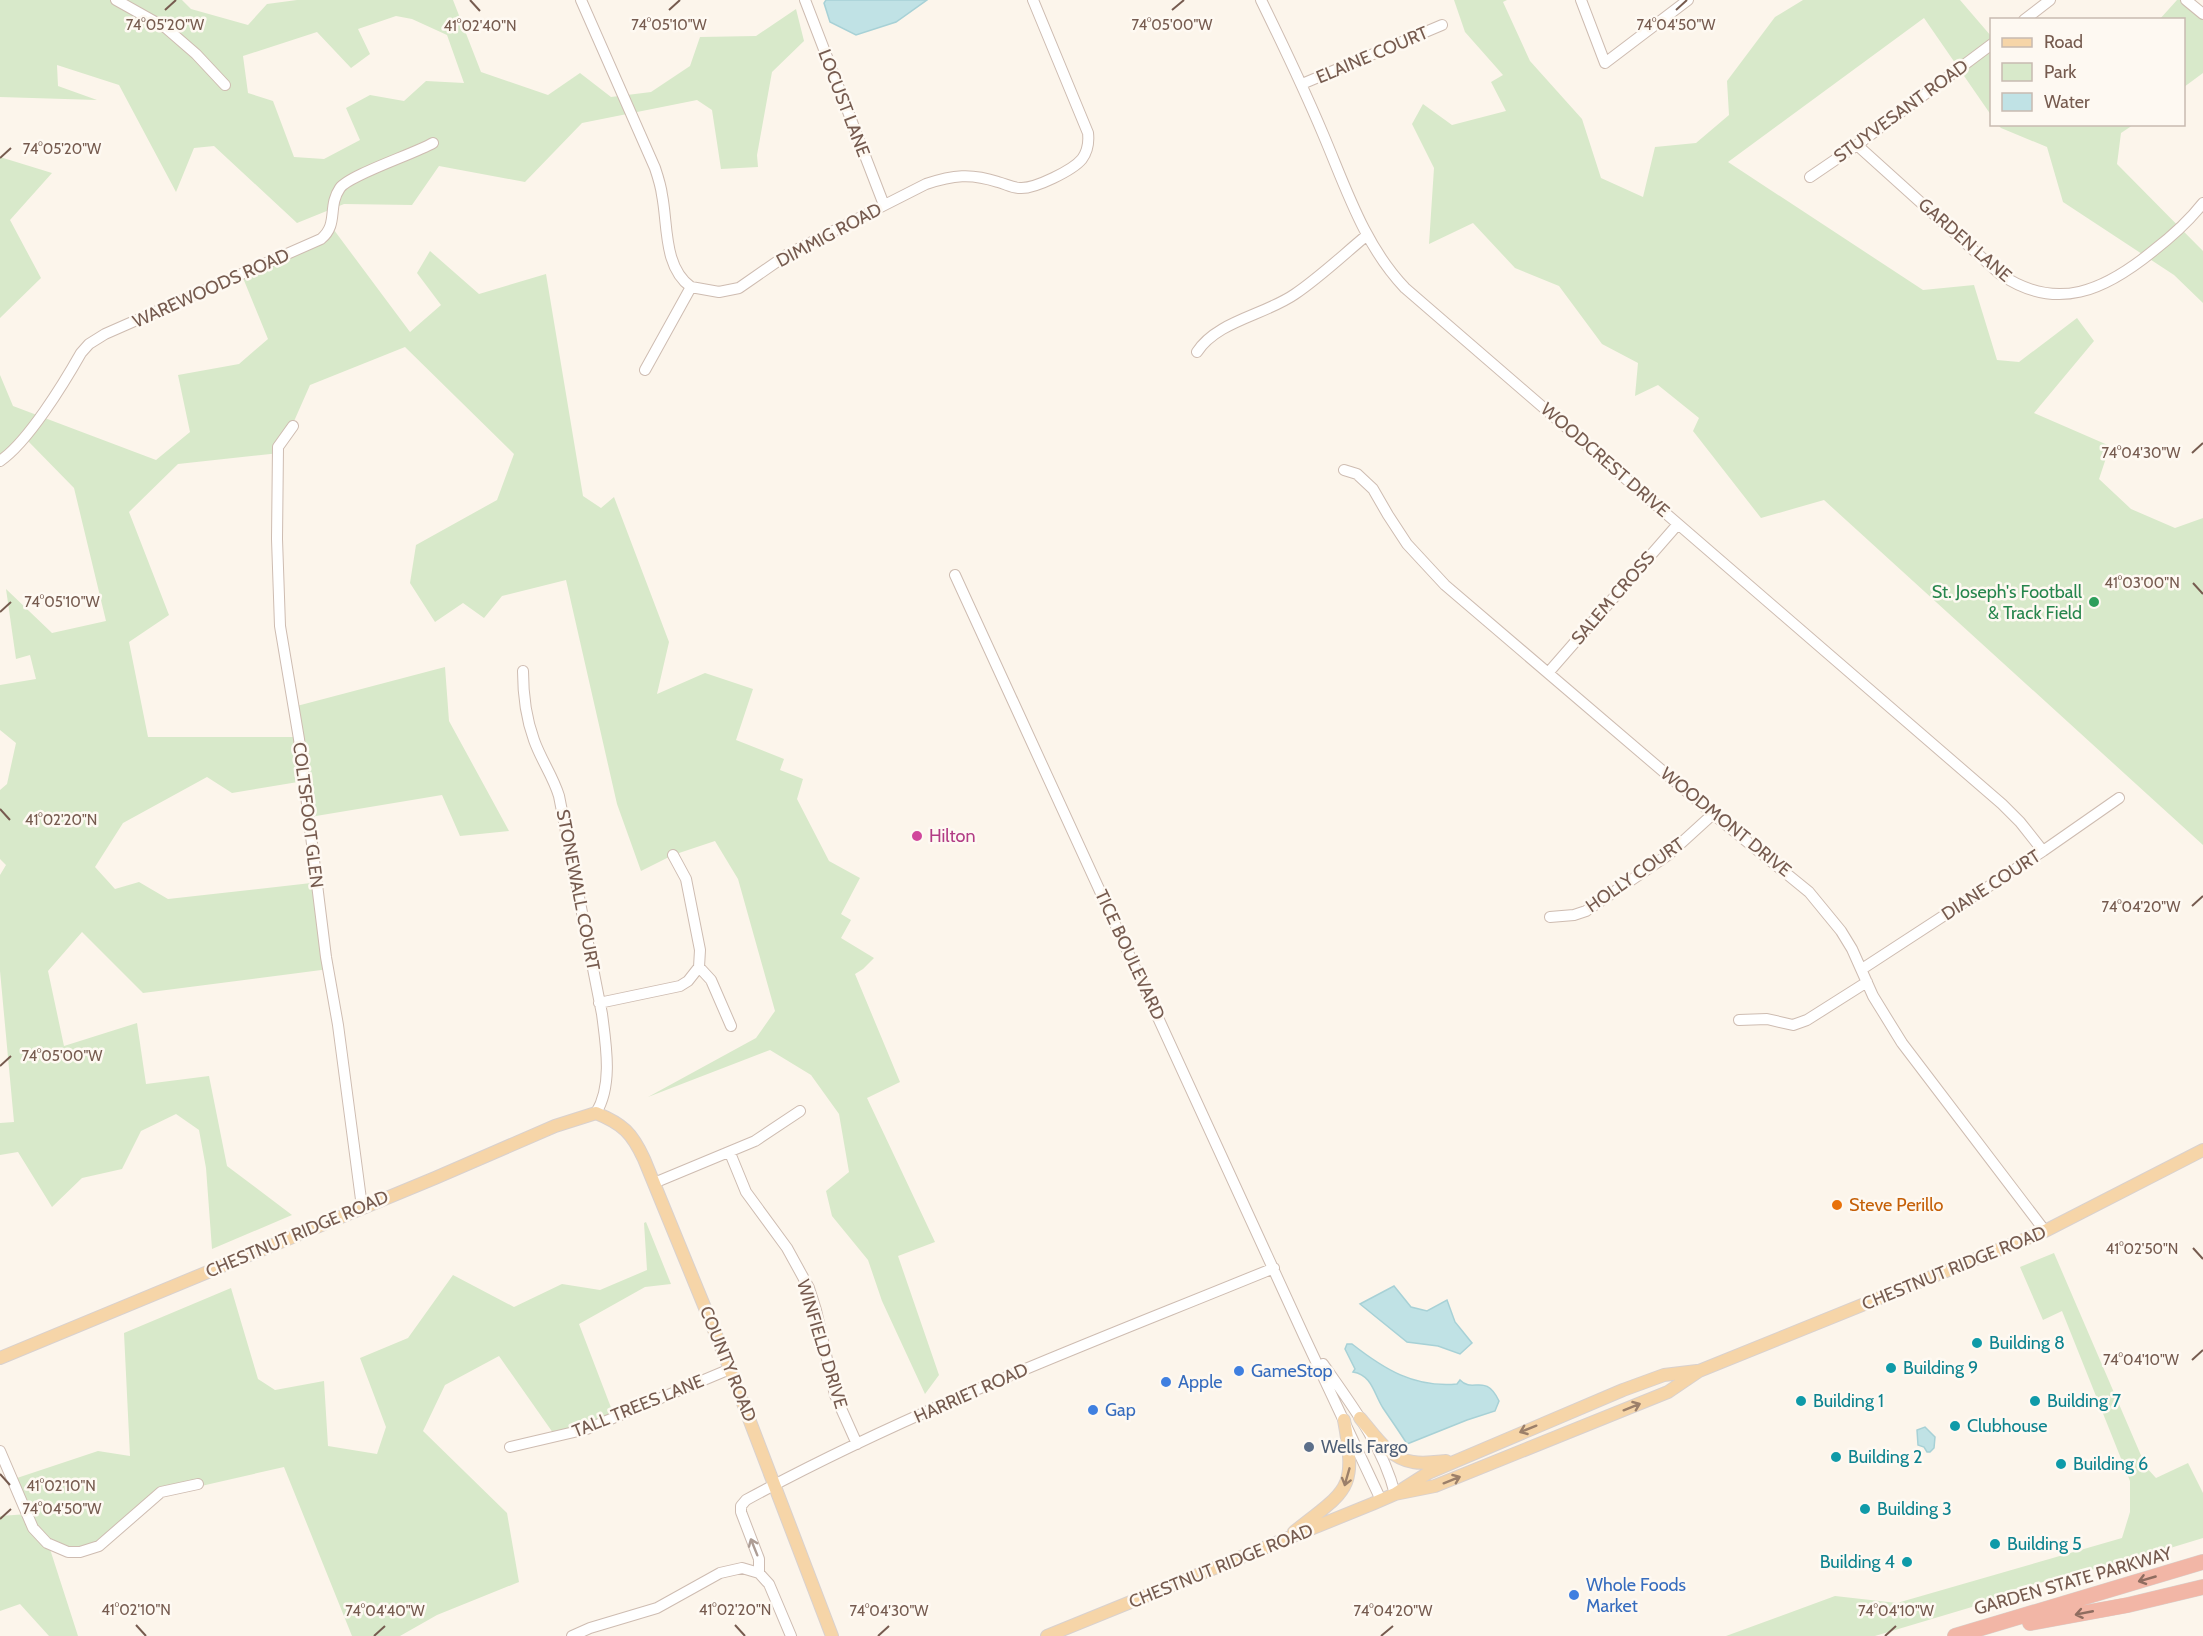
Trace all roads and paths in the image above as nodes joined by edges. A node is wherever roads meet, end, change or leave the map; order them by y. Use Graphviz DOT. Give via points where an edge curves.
graph roads {
  1 [pos="116,0"];
  2 [pos="581,0"];
  3 [pos="805,0"];
  4 [pos="1033,0"];
  5 [pos="1261,0"];
  6 [pos="1581,0"];
  7 [pos="1688,0"];
  8 [pos="2050,0"];
  9 [pos="2186,0"];
  10 [pos="2203,14"];
  11 [pos="2027,18"];
  12 [pos="1442,25"];
  13 [pos="1990,45"];
  14 [pos="1302,84"];
  15 [pos="225,85"];
  16 [pos="433,143"];
  17 [pos="1857,145"];
  18 [pos="1810,177"];
  19 [pos="2203,204"];
  20 [pos="884,205"];
  21 [pos="1366,236"];
  22 [pos="691,287"];
  23 [pos="1197,352"];
  24 [pos="645,370"];
  25 [pos="293,426"];
  26 [pos="0,461"];
  27 [pos="1344,470"];
  28 [pos="1678,524"];
  29 [pos="955,575"];
  30 [pos="523,671"];
  31 [pos="1548,673"];
  32 [pos="2119,798"];
  33 [pos="1713,814"];
  34 [pos="2043,851"];
  35 [pos="673,855"];
  36 [pos="1550,917"];
  37 [pos="699,967"];
  38 [pos="1862,969"];
  39 [pos="1867,982"];
  40 [pos="600,1003"];
  41 [pos="1739,1020"];
  42 [pos="731,1026"];
  43 [pos="800,1111"];
  44 [pos="596,1113"];
  45 [pos="2203,1150"];
  46 [pos="730,1153"];
  47 [pos="654,1183"];
  48 [pos="362,1207"];
  49 [pos="2045,1231"];
  50 [pos="1274,1268"];
  51 [pos="1304,1336"];
  52 [pos="0,1358"];
  53 [pos="730,1369"];
  54 [pos="1699,1371"];
  55 [pos="1360,1418"];
  56 [pos="1344,1420"];
  57 [pos="857,1444"];
  58 [pos="510,1447"];
  59 [pos="0,1451"];
  60 [pos="1454,1461"];
  61 [pos="198,1484"];
  62 [pos="775,1485"];
  63 [pos="1395,1494"];
  64 [pos="1381,1500"];
  65 [pos="1284,1540"];
  66 [pos="2203,1562"];
  67 [pos="759,1573"];
  68 [pos="2203,1587"];
  69 [pos="572,1636"];
  70 [pos="791,1636"];
  71 [pos="832,1636"];
  72 [pos="1047,1636"];
  73 [pos="1955,1636"];
  74 [pos="1981,1636"];
  1 -- 15 [label="street" via="166,28"];
  2 -- 22 [label="street" via="655,168 663,196 668,246 679,273"];
  3 -- 20 [label="street, LOCUST LANE"];
  4 -- 20 [label="street, DIMMIG ROAD" via="1088,133 1086,152 1076,164 1030,187 1013,188 972,176 950,176"];
  5 -- 14 [label="street, WOODCREST DRIVE"];
  6 -- 7 [label="street" via="1605,63"];
  8 -- 11 [label="street"];
  9 -- 10 [label="street"];
  12 -- 14 [label="street, ELAINE COURT"];
  13 -- 17 [label="street, STUYVESANT ROAD"];
  14 -- 21 [label="street, WOODCREST DRIVE"];
  16 -- 26 [label="street, WAREWOODS ROAD" via="356,176 340,187 333,202 332,227 321,240 98,337 81,353 27,435"];
  17 -- 18 [label="street, STUYVESANT ROAD"];
  17 -- 19 [label="street, GARDEN LANE" via="2000,274 2043,294 2074,294 2102,286 2170,238"];
  20 -- 22 [label="street, DIMMIG ROAD" via="788,254 739,288 719,292"];
  21 -- 23 [label="street" via="1295,294 1217,332"];
  21 -- 28 [label="street, WOODCREST DRIVE" via="1405,288"];
  22 -- 24 [label="street"];
  25 -- 48 [label="street, COLTSFOOT GLEN" via="278,447 280,626"];
  27 -- 31 [label="street, WOODMONT DRIVE" via="1357,474 1373,489 1407,544 1432,572"];
  28 -- 31 [label="street, SALEM CROSS"];
  28 -- 34 [label="street, WOODCREST DRIVE" via="2002,804"];
  29 -- 50 [label="street, TICE BOULEVARD"];
  30 -- 40 [label="street, STONEWALL COURT" via="528,722 559,796"];
  31 -- 33 [label="street, WOODMONT DRIVE"];
  32 -- 34 [label="street, DIANE COURT"];
  33 -- 36 [label="street, HOLLY COURT" via="1668,855 1586,911"];
  33 -- 38 [label="street, WOODMONT DRIVE" via="1809,892 1841,931"];
  34 -- 38 [label="street, DIANE COURT"];
  35 -- 37 [label="street" via="686,879 700,950"];
  37 -- 40 [label="street" via="680,986"];
  37 -- 42 [label="street" via="711,980"];
  38 -- 39 [label="street, WOODMONT DRIVE"];
  39 -- 41 [label="street" via="1793,1025 1767,1018"];
  39 -- 49 [label="street, WOODMONT DRIVE" via="1902,1043"];
  40 -- 44 [label="street, STONEWALL COURT" via="606,1069 605,1096"];
  43 -- 46 [label="street"];
  44 -- 47 [label="main road, COUNTY ROAD" via="616,1122 633,1137"];
  44 -- 48 [label="main road, CHESTNUT RIDGE ROAD" via="555,1126"];
  45 -- 49 [label="main road, CHESTNUT RIDGE ROAD"];
  46 -- 47 [label="street"];
  46 -- 57 [label="street, WINFIELD DRIVE" via="746,1192 787,1248 808,1288 835,1395"];
  47 -- 53 [label="main road, COUNTY ROAD"];
  48 -- 52 [label="main road, CHESTNUT RIDGE ROAD"];
  49 -- 54 [label="main road, CHESTNUT RIDGE ROAD"];
  50 -- 51 [label="street, TICE BOULEVARD"];
  50 -- 57 [label="street, HARRIET ROAD" via="998,1380"];
  51 -- 55 [label="street, TICE BOULEVARD"];
  51 -- 56 [label="street, TICE BOULEVARD"];
  53 -- 58 [label="street, TALL TREES LANE" via="586,1429"];
  53 -- 62 [label="main road, COUNTY ROAD"];
  54 -- 60 [label="main road, CHESTNUT RIDGE ROAD, one-way" via="1642,1382"];
  63 -- 54 [label="main road, CHESTNUT RIDGE ROAD, one-way" via="1435,1486 1627,1409 1668,1392"];
  55 -- 60 [label="main road" via="1400,1458 1415,1463"];
  55 -- 63 [label="street, TICE BOULEVARD" via="1385,1465"];
  56 -- 64 [label="street, TICE BOULEVARD"];
  56 -- 65 [label="main road, one-way" via="1351,1465 1346,1484 1335,1499"];
  57 -- 62 [label="street, HARRIET ROAD"];
  59 -- 61 [label="street" via="33,1528 47,1543 68,1552 99,1546 161,1492"];
  60 -- 63 [label="main road, CHESTNUT RIDGE ROAD"];
  67 -- 62 [label="street, HARRIET ROAD, one-way" via="759,1559 740,1509 746,1500"];
  62 -- 71 [label="main road, COUNTY ROAD"];
  63 -- 64 [label="main road, CHESTNUT RIDGE ROAD"];
  64 -- 65 [label="main road, CHESTNUT RIDGE ROAD"];
  65 -- 72 [label="main road, CHESTNUT RIDGE ROAD"];
  66 -- 73 [label="highway, GARDEN STATE PARKWAY, one-way"];
  67 -- 69 [label="street" via="742,1568 725,1571 657,1608"];
  67 -- 70 [label="street" via="772,1589"];
  68 -- 74 [label="highway, one-way"];
}
